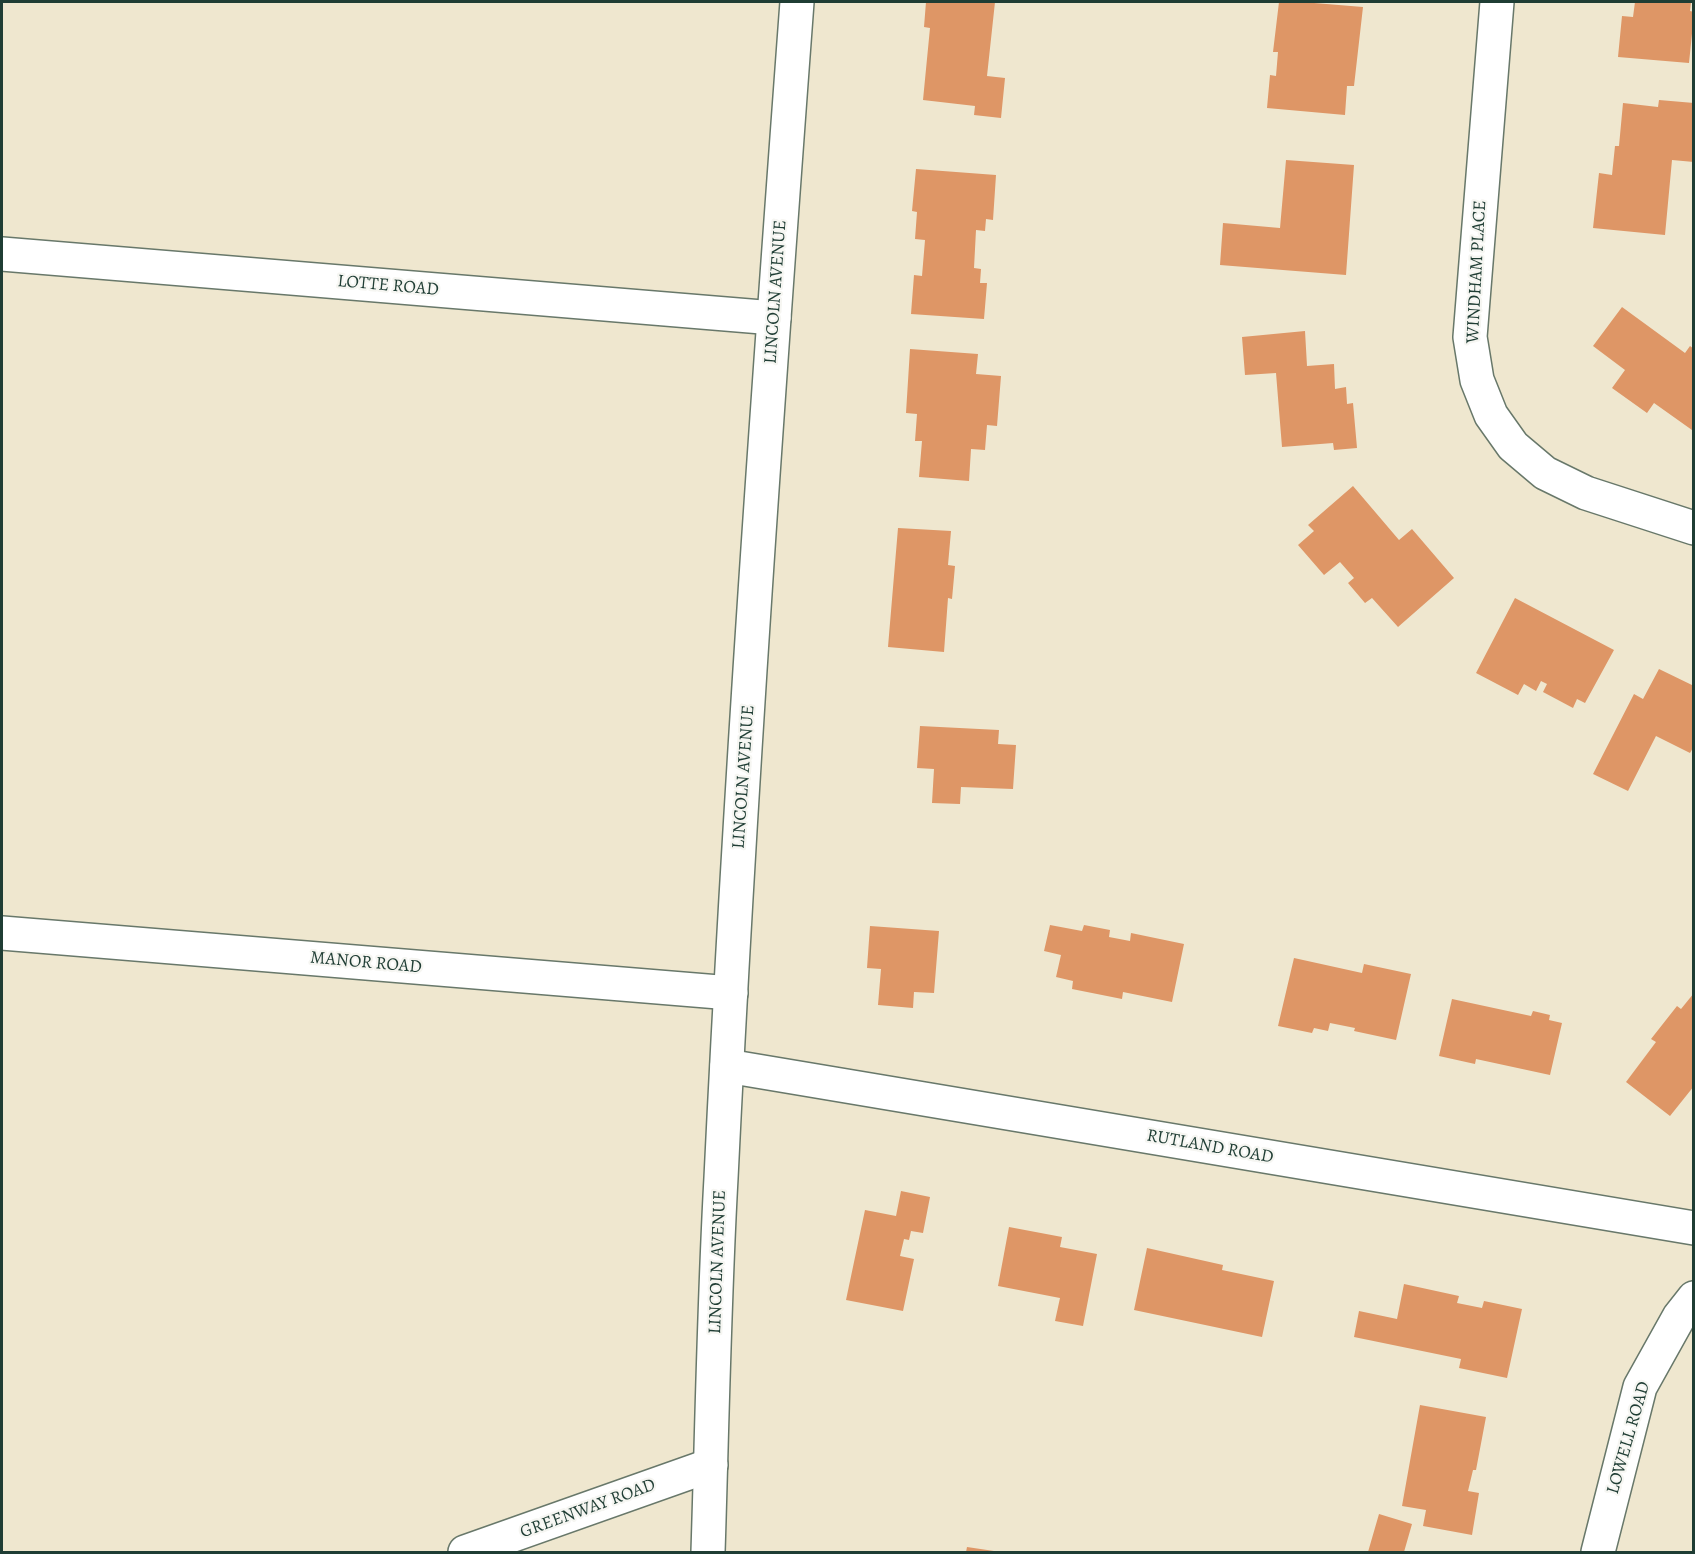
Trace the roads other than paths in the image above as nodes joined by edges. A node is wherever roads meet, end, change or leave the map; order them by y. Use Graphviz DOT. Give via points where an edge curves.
graph roads {
  1 [pos="797,2"];
  2 [pos="1497,2"];
  3 [pos="2,254"];
  4 [pos="774,318"];
  5 [pos="1694,528"];
  6 [pos="2,933"];
  7 [pos="731,993"];
  8 [pos="727,1066"];
  9 [pos="1694,1228"];
  10 [pos="1694,1298"];
  11 [pos="711,1465"];
  12 [pos="465,1552"];
  13 [pos="708,1552"];
  14 [pos="1598,1552"];
  1 -- 4 [label="street, LINCOLN AVENUE"];
  2 -- 5 [label="street, WINDHAM PLACE" via="1470,337 1477,380 1491,416 1513,446 1545,473 1586,493"];
  3 -- 4 [label="street, LOTTE ROAD"];
  4 -- 7 [label="street, LINCOLN AVENUE"];
  6 -- 7 [label="street, MANOR ROAD"];
  7 -- 8 [label="street, LINCOLN AVENUE"];
  8 -- 9 [label="street, RUTLAND ROAD"];
  8 -- 11 [label="street, LINCOLN AVENUE"];
  10 -- 14 [label="street, LOWELL ROAD" via="1640,1387"];
  11 -- 12 [label="street, GREENWAY ROAD"];
  11 -- 13 [label="street, LINCOLN AVENUE"];
}
